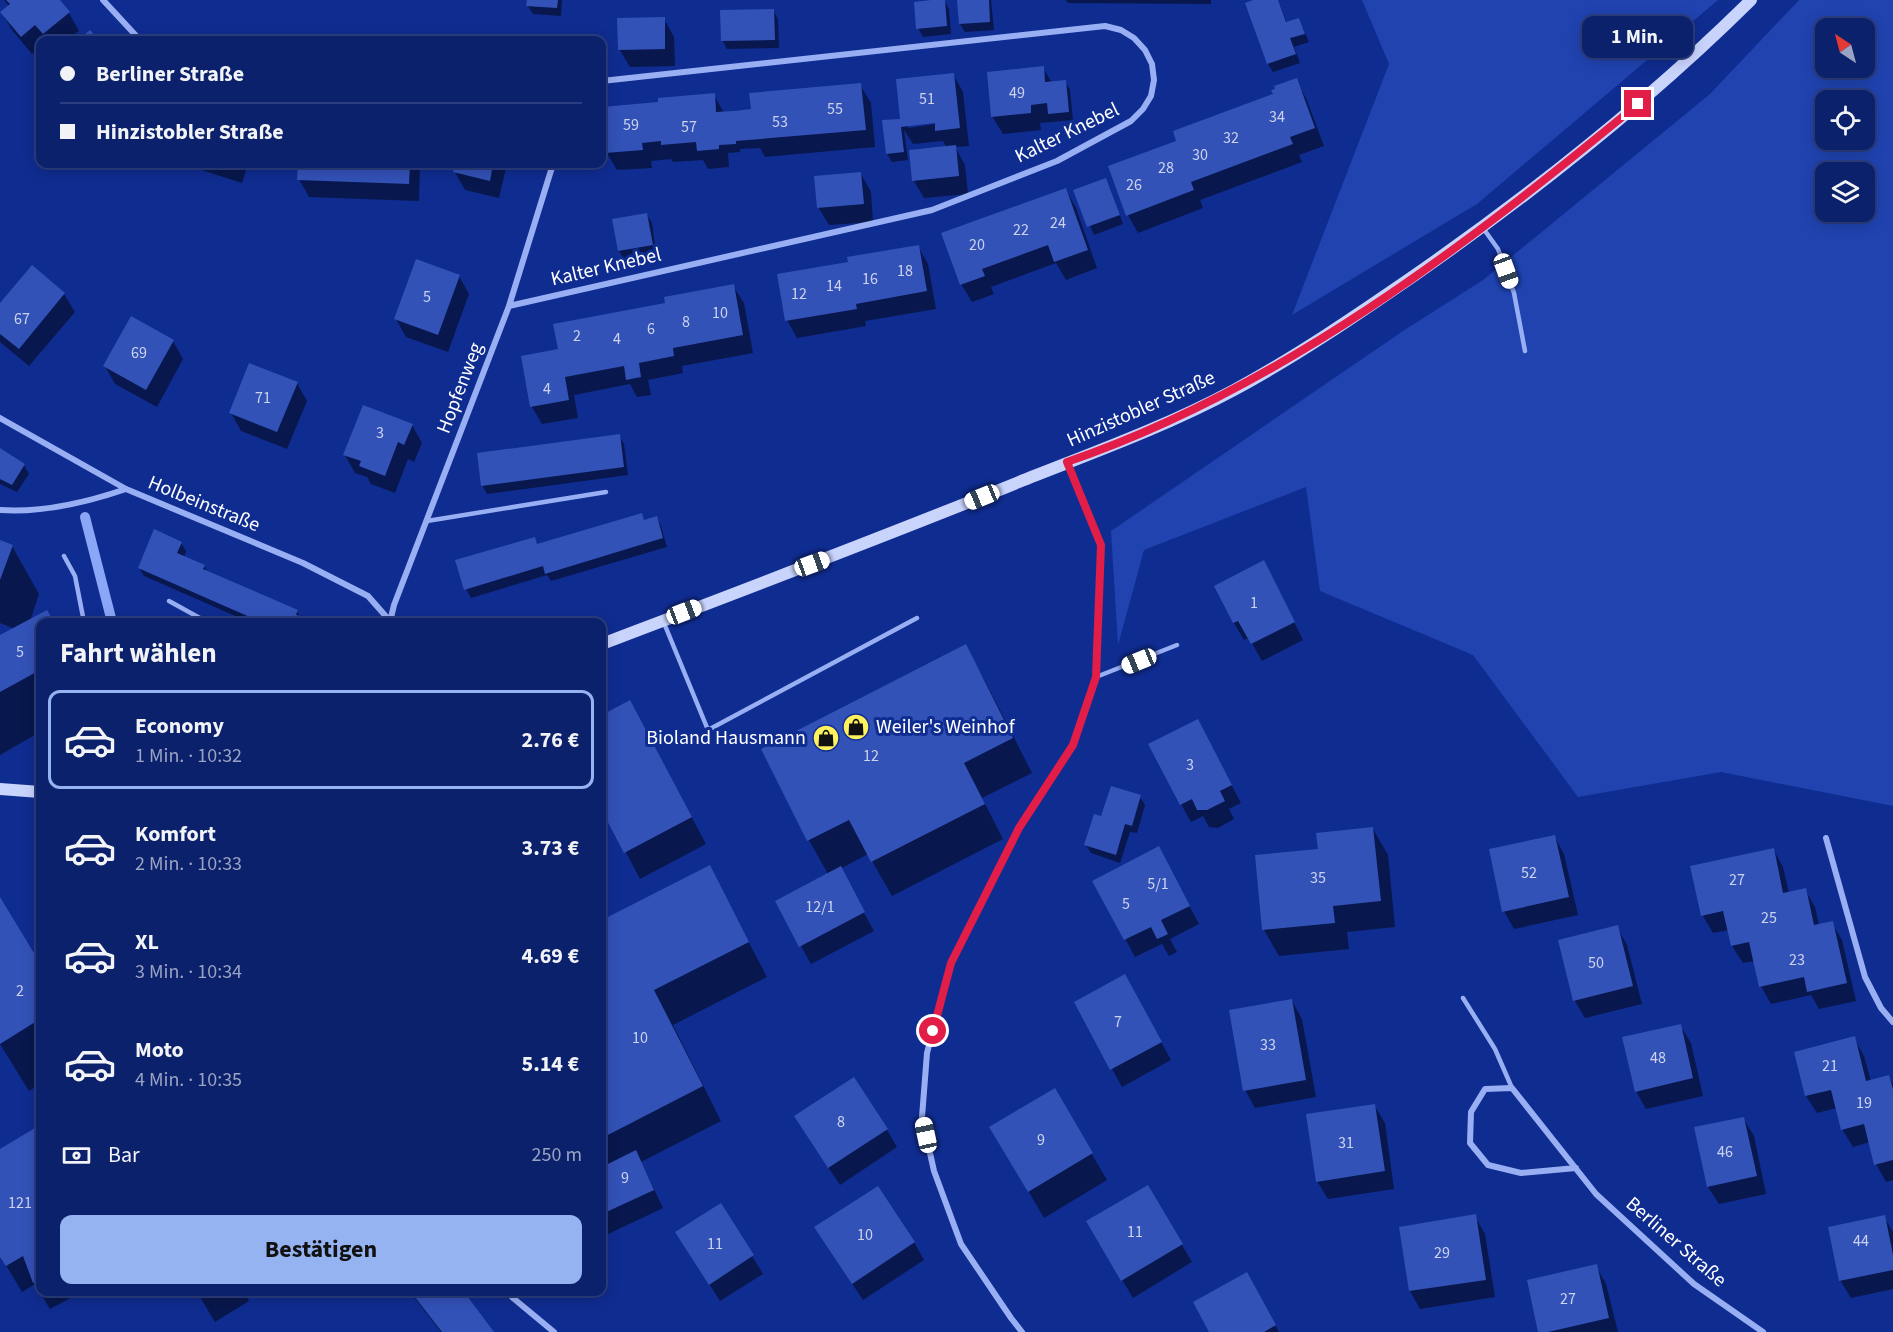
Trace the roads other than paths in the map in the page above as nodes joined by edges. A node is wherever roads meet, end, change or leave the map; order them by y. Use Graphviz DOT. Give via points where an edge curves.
graph roads {
  1 [pos="103,0"];
  2 [pos="1751,0"];
  3 [pos="136,36"];
  4 [pos="606,81"];
  5 [pos="552,168"];
  6 [pos="1483,228"];
  7 [pos="509,306"];
  8 [pos="1525,351"];
  9 [pos="0,418"];
  10 [pos="1067,462"];
  11 [pos="126,489"];
  12 [pos="606,492"];
  13 [pos="0,510"];
  14 [pos="427,521"];
  15 [pos="64,556"];
  16 [pos="169,601"];
  17 [pos="83,618"];
  18 [pos="200,618"];
  19 [pos="387,618"];
  20 [pos="391,618"];
  21 [pos="917,618"];
  22 [pos="663,621"];
  23 [pos="606,642"];
  24 [pos="1177,645"];
  25 [pos="1096,677"];
  26 [pos="0,789"];
  27 [pos="36,792"];
  28 [pos="1826,838"];
  29 [pos="1463,998"];
  30 [pos="1893,1022"];
  31 [pos="1512,1088"];
  32 [pos="1576,1168"];
  33 [pos="511,1296"];
  34 [pos="554,1332"];
  35 [pos="1022,1332"];
  36 [pos="1763,1332"];
  1 -- 3 [label="street"];
  2 -- 6 [label="street, Hinzistobler Straße" via="1638,104"];
  4 -- 7 [label="street, Kalter Knebel" via="1105,27 1134,38 1152,64 1154,80 1151,96 1131,121 1057,161 932,210"];
  5 -- 7 [label="street, Hopfenweg"];
  6 -- 8 [label="lane" via="1498,249 1514,293"];
  6 -- 10 [label="street, Hinzistobler Straße" via="1353,318 1235,389 1150,430"];
  7 -- 14 [label="street, Hopfenweg"];
  9 -- 11 [label="street, Holbeinstraße"];
  10 -- 22 [label="street, Hinzistobler Straße"];
  10 -- 25 [label="street" via="1101,545"];
  11 -- 13 [label="street" via="84,503"];
  11 -- 19 [label="street, Holbeinstraße" via="303,563 368,596"];
  12 -- 14 [label="lane"];
  14 -- 20 [label="street, Hopfenweg"];
  15 -- 17 [label="lane" via="75,576"];
  16 -- 18 [label="lane"];
  21 -- 22 [label="lane" via="708,730"];
  22 -- 23 [label="street, Hinzistobler Straße"];
  24 -- 25 [label="lane"];
  25 -- 35 [label="street" via="1073,745 1019,828 951,963 927,1053 922,1117 934,1171 961,1244"];
  26 -- 27 [label="street"];
  28 -- 30 [label="street" via="1865,976"];
  29 -- 31 [label="lane" via="1495,1049"];
  31 -- 32 [label="street, Berliner Straße"];
  31 -- 32 [label="street" via="1485,1089 1471,1112 1470,1143 1488,1164 1521,1173"];
  32 -- 36 [label="street, Berliner Straße" via="1596,1194 1694,1284"];
  33 -- 34 [label="street"];
}
